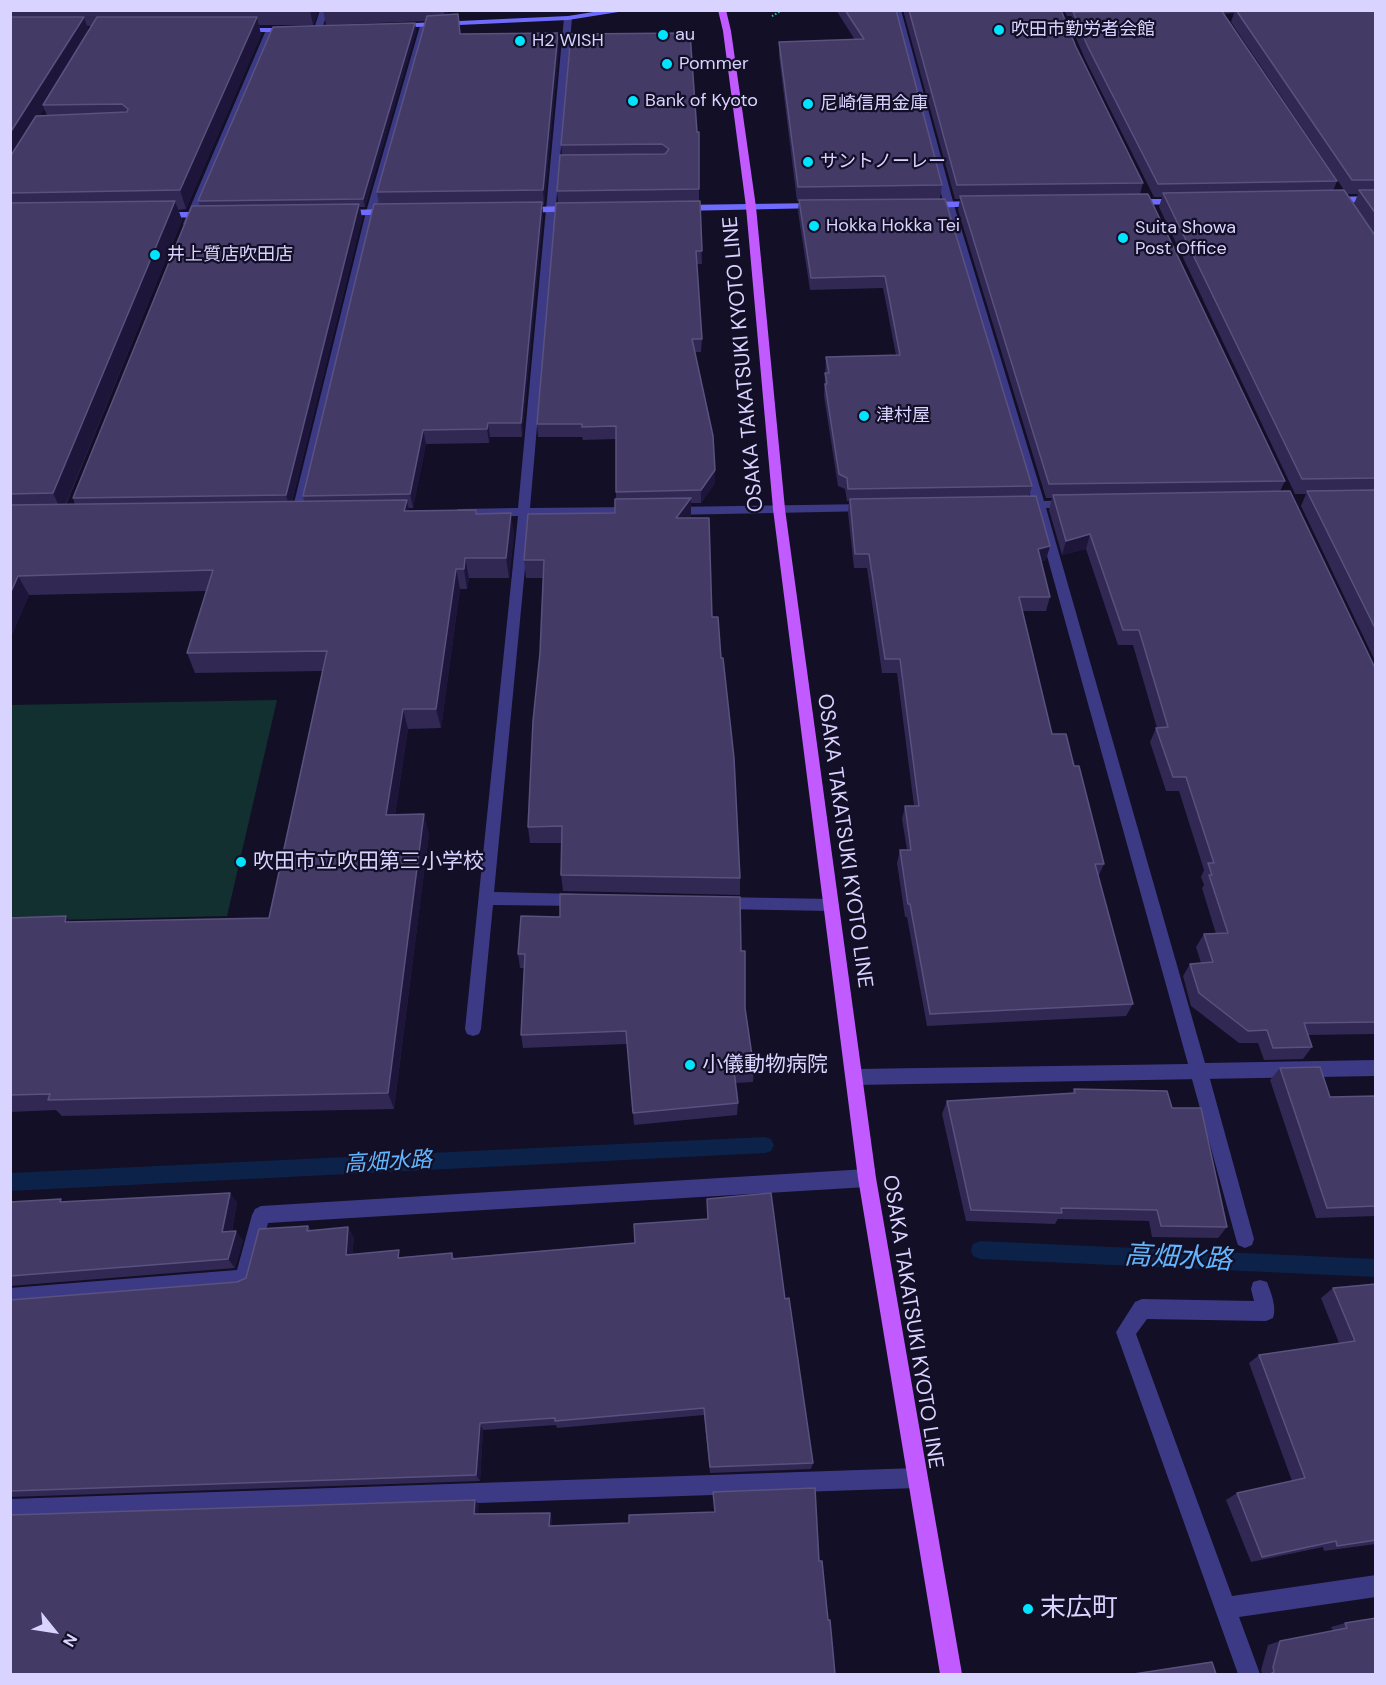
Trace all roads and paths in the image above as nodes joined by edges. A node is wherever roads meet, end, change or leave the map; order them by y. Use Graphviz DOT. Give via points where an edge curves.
graph roads {
  1 [pos="324,10"];
  2 [pos="627,10"];
  3 [pos="722,10"];
  4 [pos="783,10"];
  5 [pos="897,10"];
  6 [pos="772,16"];
  7 [pos="568,18"];
  8 [pos="424,26"];
  9 [pos="388,27"];
  10 [pos="330,28"];
  11 [pos="299,29"];
  12 [pos="309,29"];
  13 [pos="318,29"];
  14 [pos="236,30"];
  15 [pos="270,30"];
  16 [pos="1336,190"];
  17 [pos="1376,199"];
  18 [pos="1320,200"];
  19 [pos="1194,201"];
  20 [pos="1125,202"];
  21 [pos="996,204"];
  22 [pos="1345,204"];
  23 [pos="914,205"];
  24 [pos="949,205"];
  25 [pos="830,206"];
  26 [pos="751,207"];
  27 [pos="670,208"];
  28 [pos="550,209"];
  29 [pos="586,209"];
  30 [pos="515,210"];
  31 [pos="371,212"];
  32 [pos="407,212"];
  33 [pos="335,213"];
  34 [pos="191,215"];
  35 [pos="215,215"];
  36 [pos="146,216"];
  37 [pos="182,237"];
  38 [pos="1087,504"];
  39 [pos="1003,505"];
  40 [pos="1039,505"];
  41 [pos="885,507"];
  42 [pos="779,509"];
  43 [pos="524,512"];
  44 [pos="441,513"];
  45 [pos="297,515"];
  46 [pos="486,898"];
  47 [pos="591,900"];
  48 [pos="708,903"];
  49 [pos="831,905"];
  50 [pos="473,1029"];
  51 [pos="1376,1068"];
  52 [pos="1199,1072"];
  53 [pos="855,1077"];
  54 [pos="867,1178"];
  55 [pos="1245,1239"];
  56 [pos="1260,1289"];
  57 [pos="10,1298"];
  58 [pos="916,1478"];
  59 [pos="10,1509"];
  60 [pos="1376,1586"];
  61 [pos="1226,1608"];
  62 [pos="951,1674"];
  63 [pos="1249,1674"];
  1 -- 13 [label="street"];
  2 -- 7 [label="street"];
  3 -- 26 [label="main road, OSAKA TAKATSUKI KYOTO LINE"];
  4 -- 6 [label="path"];
  5 -- 24 [label="street"];
  7 -- 8 [label="street" via="452,20"];
  7 -- 28 [label="street" via="561,164"];
  8 -- 9 [label="street"];
  8 -- 31 [label="street"];
  10 -- 13 [label="street"];
  11 -- 15 [label="street"];
  12 -- 13 [label="street"];
  14 -- 15 [label="street"];
  15 -- 34 [label="street"];
  16 -- 22 [label="street"];
  17 -- 22 [label="street"];
  18 -- 22 [label="street"];
  19 -- 20 [label="street"];
  21 -- 24 [label="street"];
  23 -- 24 [label="street"];
  24 -- 40 [label="street"];
  25 -- 26 [label="street"];
  26 -- 27 [label="street"];
  26 -- 42 [label="main road, OSAKA TAKATSUKI KYOTO LINE"];
  28 -- 29 [label="street"];
  28 -- 30 [label="street"];
  28 -- 43 [label="street"];
  31 -- 32 [label="street"];
  31 -- 33 [label="street"];
  31 -- 45 [label="street"];
  34 -- 35 [label="street"];
  34 -- 36 [label="street"];
  34 -- 37 [label="street"];
  38 -- 40 [label="street"];
  39 -- 40 [label="street"];
  40 -- 52 [label="street"];
  41 -- 42 [label="street"];
  42 -- 43 [label="street"];
  42 -- 49 [label="main road, OSAKA TAKATSUKI KYOTO LINE"];
  43 -- 44 [label="street"];
  43 -- 46 [label="street"];
  46 -- 47 [label="street"];
  46 -- 50 [label="street"];
  48 -- 49 [label="street"];
  49 -- 53 [label="main road, OSAKA TAKATSUKI KYOTO LINE"];
  51 -- 52 [label="street"];
  52 -- 53 [label="street"];
  52 -- 55 [label="street"];
  53 -- 54 [label="main road, OSAKA TAKATSUKI KYOTO LINE"];
  54 -- 57 [label="street" via="261,1215 244,1279"];
  54 -- 58 [label="main road, OSAKA TAKATSUKI KYOTO LINE"];
  56 -- 61 [label="street" via="1266,1311 1142,1309 1126,1332"];
  58 -- 59 [label="street"];
  58 -- 62 [label="main road, OSAKA TAKATSUKI KYOTO LINE"];
  60 -- 61 [label="street"];
  61 -- 63 [label="street"];
}
